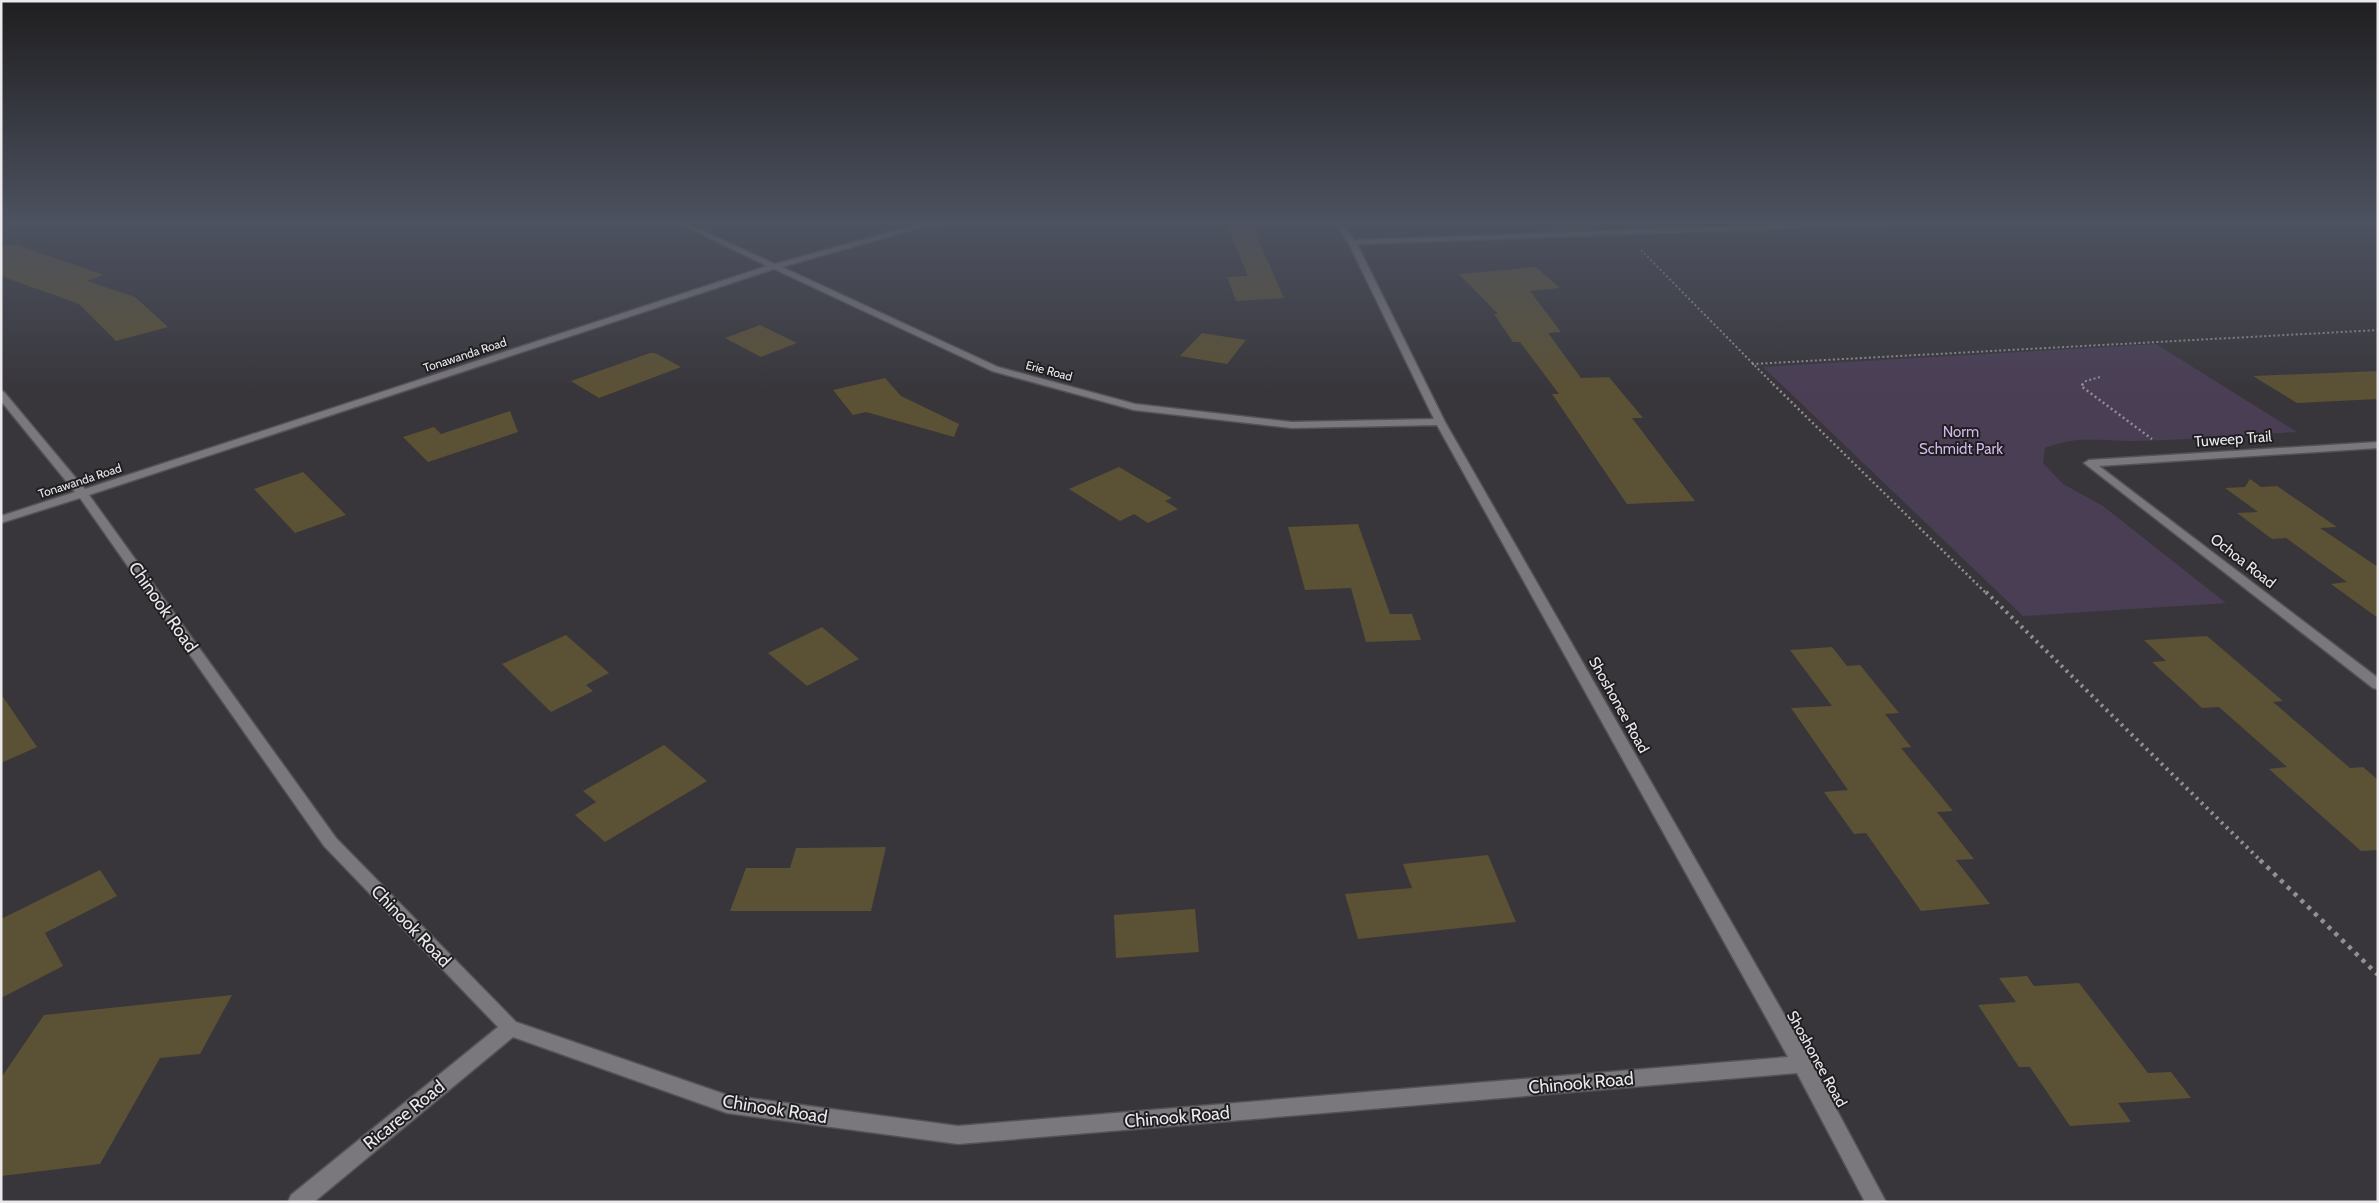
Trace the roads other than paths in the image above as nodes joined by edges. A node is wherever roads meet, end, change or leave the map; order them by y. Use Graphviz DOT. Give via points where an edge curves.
graph roads {
  1 [pos="736,279"];
  2 [pos="804,279"];
  3 [pos="1370,279"];
  4 [pos="1,394"];
  5 [pos="1440,422"];
  6 [pos="2378,445"];
  7 [pos="2089,463"];
  8 [pos="82,493"];
  9 [pos="1,520"];
  10 [pos="2378,685"];
  11 [pos="510,1028"];
  12 [pos="1802,1064"];
  13 [pos="298,1202"];
  14 [pos="1876,1202"];
  1 -- 8 [label="street, Tonawanda Road"];
  2 -- 5 [label="street, Erie Road" via="995,369 1134,407 1292,425"];
  3 -- 5 [label="street, Shoshonee Road"];
  4 -- 8 [label="street, Chinook Road"];
  5 -- 12 [label="street, Shoshonee Road"];
  6 -- 7 [label="street, Tuweep Trail"];
  7 -- 10 [label="street, Ochoa Road"];
  8 -- 9 [label="street, Tonawanda Road"];
  8 -- 11 [label="street, Chinook Road" via="330,842"];
  11 -- 12 [label="street, Chinook Road" via="727,1104 958,1135"];
  11 -- 13 [label="street, Ricaree Road"];
  12 -- 14 [label="street, Shoshonee Road"];
}
